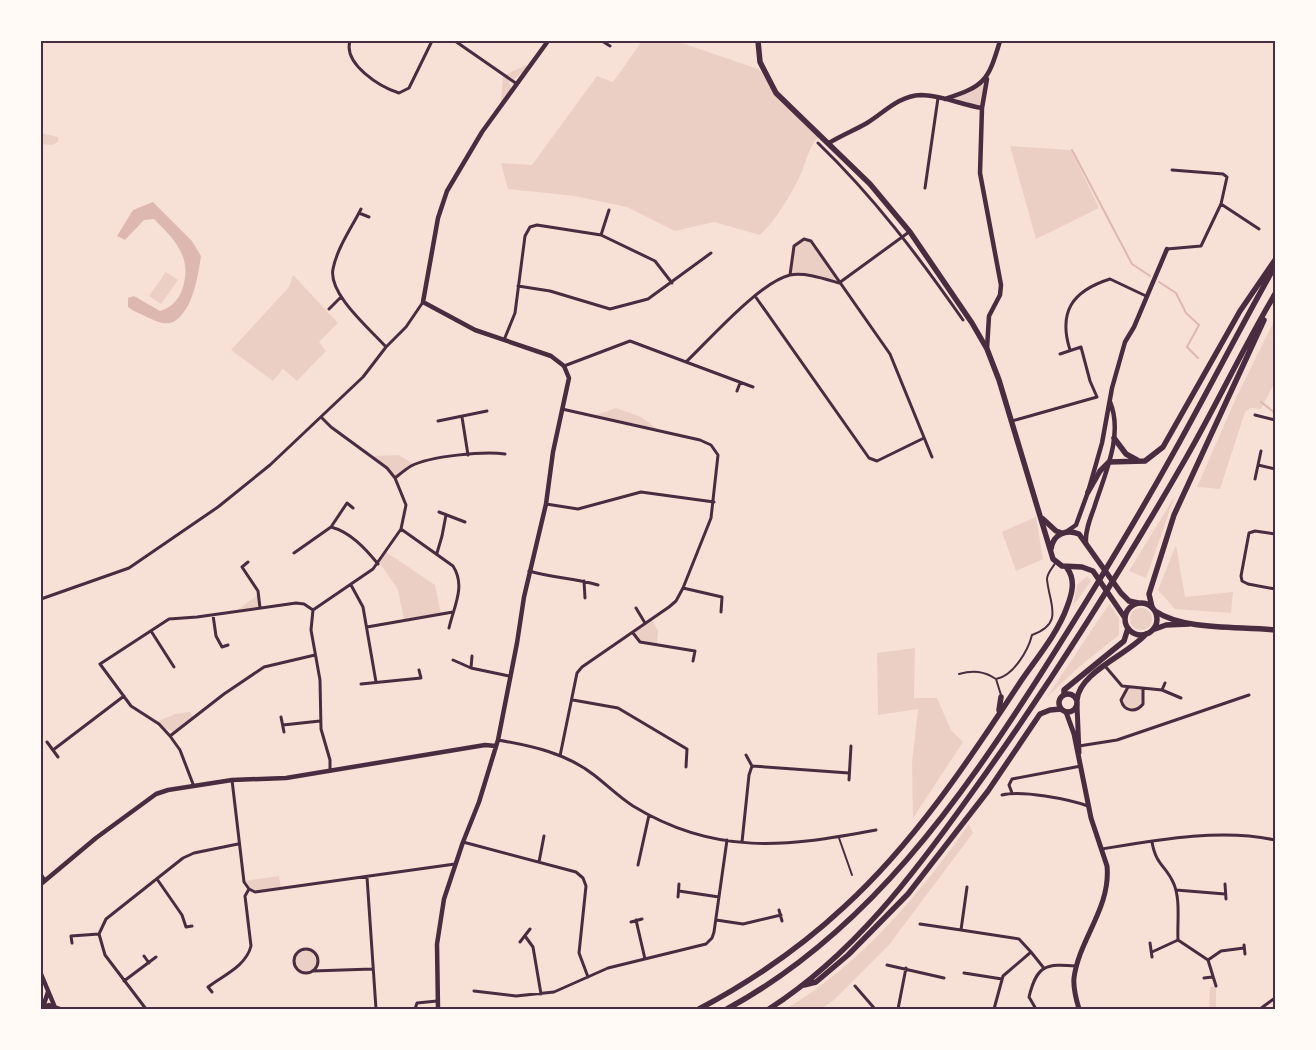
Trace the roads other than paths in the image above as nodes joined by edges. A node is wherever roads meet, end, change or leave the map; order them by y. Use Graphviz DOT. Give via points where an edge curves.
graph roads {
  1 [pos="350,41"];
  2 [pos="432,41"];
  3 [pos="455,41"];
  4 [pos="548,41"];
  5 [pos="602,41"];
  6 [pos="758,41"];
  7 [pos="1000,41"];
  8 [pos="610,46"];
  9 [pos="987,78"];
  10 [pos="517,84"];
  11 [pos="938,98"];
  12 [pos="944,100"];
  13 [pos="982,108"];
  14 [pos="818,143"];
  15 [pos="829,143"];
  16 [pos="1172,170"];
  17 [pos="925,188"];
  18 [pos="1220,204"];
  19 [pos="609,210"];
  20 [pos="369,217"];
  21 [pos="1260,229"];
  22 [pos="910,232"];
  23 [pos="601,235"];
  24 [pos="903,237"];
  25 [pos="1167,249"];
  26 [pos="711,254"];
  27 [pos="1275,260"];
  28 [pos="1275,266"];
  29 [pos="790,275"];
  30 [pos="839,283"];
  31 [pos="672,284"];
  32 [pos="518,286"];
  33 [pos="1275,295"];
  34 [pos="755,296"];
  35 [pos="1146,296"];
  36 [pos="341,297"];
  37 [pos="423,302"];
  38 [pos="329,309"];
  39 [pos="963,320"];
  40 [pos="504,340"];
  41 [pos="386,347"];
  42 [pos="987,349"];
  43 [pos="1070,350"];
  44 [pos="1060,354"];
  45 [pos="686,362"];
  46 [pos="564,366"];
  47 [pos="740,383"];
  48 [pos="753,387"];
  49 [pos="737,391"];
  50 [pos="1110,400"];
  51 [pos="562,409"];
  52 [pos="487,411"];
  53 [pos="1255,415"];
  54 [pos="462,416"];
  55 [pos="321,417"];
  56 [pos="1275,420"];
  57 [pos="438,421"];
  58 [pos="1012,421"];
  59 [pos="924,438"];
  60 [pos="1114,438"];
  61 [pos="1262,451"];
  62 [pos="505,454"];
  63 [pos="468,455"];
  64 [pos="932,457"];
  65 [pos="1108,462"];
  66 [pos="1140,462"];
  67 [pos="1258,466"];
  68 [pos="1275,469"];
  69 [pos="395,478"];
  70 [pos="1255,479"];
  71 [pos="1088,492"];
  72 [pos="714,502"];
  73 [pos="546,504"];
  74 [pos="353,508"];
  75 [pos="439,512"];
  76 [pos="446,515"];
  77 [pos="1041,518"];
  78 [pos="465,522"];
  79 [pos="331,527"];
  80 [pos="401,529"];
  81 [pos="1064,532"];
  82 [pos="1275,534"];
  83 [pos="1087,545"];
  84 [pos="1051,551"];
  85 [pos="294,553"];
  86 [pos="436,553"];
  87 [pos="248,562"];
  88 [pos="1056,562"];
  89 [pos="378,564"];
  90 [pos="1067,568"];
  91 [pos="529,571"];
  92 [pos="584,580"];
  93 [pos="350,584"];
  94 [pos="598,585"];
  95 [pos="684,588"];
  96 [pos="1275,589"];
  97 [pos="585,598"];
  98 [pos="41,599"];
  99 [pos="1138,603"];
  100 [pos="260,608"];
  101 [pos="636,608"];
  102 [pos="1154,609"];
  103 [pos="313,610"];
  104 [pos="453,612"];
  105 [pos="721,612"];
  106 [pos="213,615"];
  107 [pos="1125,618"];
  108 [pos="645,623"];
  109 [pos="1189,624"];
  110 [pos="367,627"];
  111 [pos="450,628"];
  112 [pos="1128,628"];
  113 [pos="1154,629"];
  114 [pos="1275,630"];
  115 [pos="151,631"];
  116 [pos="633,633"];
  117 [pos="1146,634"];
  118 [pos="228,645"];
  119 [pos="315,655"];
  120 [pos="472,656"];
  121 [pos="453,660"];
  122 [pos="693,661"];
  123 [pos="1105,666"];
  124 [pos="174,667"];
  125 [pos="471,668"];
  126 [pos="420,670"];
  127 [pos="960,674"];
  128 [pos="509,676"];
  129 [pos="996,678"];
  130 [pos="376,682"];
  131 [pos="1165,683"];
  132 [pos="361,684"];
  133 [pos="1128,688"];
  134 [pos="1143,688"];
  135 [pos="1162,690"];
  136 [pos="1064,694"];
  137 [pos="1249,695"];
  138 [pos="124,696"];
  139 [pos="1002,697"];
  140 [pos="1180,698"];
  141 [pos="572,700"];
  142 [pos="1077,702"];
  143 [pos="1063,711"];
  144 [pos="281,717"];
  145 [pos="320,721"];
  146 [pos="283,725"];
  147 [pos="992,726"];
  148 [pos="284,732"];
  149 [pos="170,736"];
  150 [pos="498,740"];
  151 [pos="47,742"];
  152 [pos="496,746"];
  153 [pos="851,746"];
  154 [pos="1078,746"];
  155 [pos="53,750"];
  156 [pos="746,755"];
  157 [pos="560,756"];
  158 [pos="58,757"];
  159 [pos="752,766"];
  160 [pos="1081,766"];
  161 [pos="686,767"];
  162 [pos="330,771"];
  163 [pos="849,773"];
  164 [pos="232,780"];
  165 [pos="849,780"];
  166 [pos="193,784"];
  167 [pos="1012,793"];
  168 [pos="1002,795"];
  169 [pos="1088,806"];
  170 [pos="649,815"];
  171 [pos="876,830"];
  172 [pos="544,836"];
  173 [pos="839,837"];
  174 [pos="727,840"];
  175 [pos="1275,840"];
  176 [pos="463,842"];
  177 [pos="742,842"];
  178 [pos="1152,842"];
  179 [pos="238,844"];
  180 [pos="1102,848"];
  181 [pos="539,862"];
  182 [pos="456,864"];
  183 [pos="638,865"];
  184 [pos="41,874"];
  185 [pos="852,875"];
  186 [pos="367,877"];
  187 [pos="157,879"];
  188 [pos="46,880"];
  189 [pos="41,884"];
  190 [pos="680,884"];
  191 [pos="1224,884"];
  192 [pos="968,888"];
  193 [pos="248,889"];
  194 [pos="1176,890"];
  195 [pos="679,891"];
  196 [pos="1225,894"];
  197 [pos="678,897"];
  198 [pos="719,897"];
  199 [pos="1226,899"];
  200 [pos="779,910"];
  201 [pos="781,915"];
  202 [pos="642,919"];
  203 [pos="636,920"];
  204 [pos="716,920"];
  205 [pos="782,921"];
  206 [pos="630,922"];
  207 [pos="920,924"];
  208 [pos="192,926"];
  209 [pos="530,929"];
  210 [pos="961,930"];
  211 [pos="99,934"];
  212 [pos="525,936"];
  213 [pos="1178,940"];
  214 [pos="520,942"];
  215 [pos="72,943"];
  216 [pos="1150,943"];
  217 [pos="1031,952"];
  218 [pos="1152,952"];
  219 [pos="1245,954"];
  220 [pos="144,956"];
  221 [pos="156,957"];
  222 [pos="1152,957"];
  223 [pos="645,959"];
  224 [pos="1208,960"];
  225 [pos="149,962"];
  226 [pos="886,965"];
  227 [pos="1078,966"];
  228 [pos="1043,967"];
  229 [pos="372,968"];
  230 [pos="906,968"];
  231 [pos="312,971"];
  232 [pos="964,973"];
  233 [pos="41,974"];
  234 [pos="588,977"];
  235 [pos="1212,977"];
  236 [pos="944,978"];
  237 [pos="1204,978"];
  238 [pos="1002,979"];
  239 [pos="124,981"];
  240 [pos="802,986"];
  241 [pos="856,986"];
  242 [pos="1216,986"];
  243 [pos="474,991"];
  244 [pos="48,992"];
  245 [pos="212,992"];
  246 [pos="541,994"];
  247 [pos="1275,998"];
  248 [pos="437,1001"];
  249 [pos="54,1005"];
  250 [pos="42,1008"];
  251 [pos="60,1009"];
  252 [pos="146,1009"];
  253 [pos="376,1009"];
  254 [pos="415,1009"];
  255 [pos="438,1009"];
  256 [pos="699,1009"];
  257 [pos="727,1009"];
  258 [pos="769,1009"];
  259 [pos="875,1009"];
  260 [pos="898,1009"];
  261 [pos="994,1009"];
  262 [pos="1036,1009"];
  263 [pos="1079,1009"];
  264 [pos="1260,1009"];
  1 -- 2 [label="street" via="349,54 354,64 399,93 409,88"];
  3 -- 10 [label="street"];
  4 -- 10 [label="street"];
  5 -- 8 [label="street"];
  6 -- 15 [label="main road" via="760,62 776,93"];
  7 -- 9 [label="street"];
  9 -- 12 [label="street" via="970,91"];
  9 -- 13 [label="street"];
  10 -- 37 [label="street" via="464,158 446,191"];
  11 -- 12 [label="street"];
  11 -- 15 [label="street" via="921,95 893,103 867,123"];
  11 -- 17 [label="street"];
  12 -- 13 [label="street"];
  13 -- 42 [label="street" via="980,172 1001,285 1000,295 989,316"];
  14 -- 24 [label="street" via="863,188"];
  15 -- 22 [label="main road" via="870,184"];
  16 -- 18 [label="street" via="1223,174 1227,177"];
  18 -- 21 [label="street"];
  18 -- 25 [label="street" via="1201,246"];
  19 -- 23 [label="street"];
  20 -- 36 [label="street" via="360,211 333,270 335,286"];
  22 -- 24 [label="street"];
  22 -- 42 [label="main road" via="949,286"];
  23 -- 31 [label="street" via="655,261"];
  23 -- 32 [label="street" via="536,224 530,227 525,236"];
  24 -- 30 [label="street"];
  24 -- 39 [label="street"];
  25 -- 35 [label="street"];
  26 -- 31 [label="street"];
  27 -- 66 [label="main road" via="1240,311 1168,439 1158,453"];
  28 -- 257 [label="main road" via="1174,454 1113,559 1021,705 954,800 903,866 855,915 794,966"];
  29 -- 30 [label="street"];
  29 -- 30 [label="street" via="794,246 804,239 811,241"];
  29 -- 34 [label="street"];
  30 -- 59 [label="street" via="890,354"];
  31 -- 32 [label="street" via="648,299 610,309"];
  32 -- 40 [label="street" via="515,313"];
  33 -- 102 [label="main road" via="1174,515 1149,594"];
  33 -- 240 [label="main road" via="1185,460 1034,704 900,889 849,945"];
  34 -- 45 [label="street"];
  34 -- 59 [label="street" via="869,458 878,461"];
  35 -- 43 [label="street" via="1110,279 1075,298 1068,308 1066,322"];
  35 -- 50 [label="street" via="1125,342"];
  36 -- 38 [label="street"];
  36 -- 41 [label="street"];
  37 -- 40 [label="street" via="475,330"];
  37 -- 41 [label="street" via="406,327"];
  40 -- 46 [label="street" via="551,356"];
  41 -- 55 [label="street" via="363,377"];
  42 -- 58 [label="main road"];
  43 -- 44 [label="street"];
  43 -- 58 [label="street" via="1081,347 1096,397"];
  45 -- 46 [label="street" via="630,341"];
  45 -- 47 [label="street"];
  46 -- 51 [label="street" via="569,386"];
  47 -- 48 [label="street"];
  47 -- 49 [label="street"];
  50 -- 60 [label="street" via="1114,411"];
  50 -- 71 [label="street"];
  51 -- 72 [label="street" via="711,445 716,449 719,463"];
  51 -- 73 [label="street"];
  52 -- 54 [label="street"];
  53 -- 56 [label="street"];
  54 -- 57 [label="street"];
  54 -- 63 [label="street"];
  55 -- 69 [label="street" via="387,468"];
  55 -- 98 [label="street" via="246,485 138,563"];
  58 -- 77 [label="main road"];
  59 -- 64 [label="street"];
  60 -- 65 [label="street"];
  60 -- 66 [label="main road" via="1126,454"];
  61 -- 67 [label="street"];
  62 -- 63 [label="street"];
  63 -- 69 [label="street" via="421,462"];
  65 -- 66 [label="main road"];
  65 -- 71 [label="main road"];
  65 -- 83 [label="street" via="1090,518"];
  67 -- 68 [label="street"];
  67 -- 70 [label="street"];
  69 -- 80 [label="street" via="406,505"];
  71 -- 81 [label="street" via="1076,525"];
  72 -- 73 [label="street" via="641,492 578,509"];
  72 -- 95 [label="street" via="708,530"];
  73 -- 91 [label="street"];
  74 -- 79 [label="street" via="347,503"];
  75 -- 76 [label="street"];
  76 -- 78 [label="street"];
  76 -- 86 [label="street"];
  77 -- 81 [label="main road" via="1056,531"];
  77 -- 84 [label="main road"];
  79 -- 85 [label="street"];
  79 -- 89 [label="street" via="341,530 359,544"];
  80 -- 86 [label="street"];
  80 -- 89 [label="street"];
  81 -- 83 [label="main road" via="1079,534"];
  81 -- 84 [label="main road" via="1053,541"];
  82 -- 96 [label="street" via="1249,533 1241,576 1242,581 1248,584"];
  83 -- 99 [label="main road" via="1121,594"];
  84 -- 88 [label="main road"];
  86 -- 104 [label="street" via="453,566 461,580"];
  87 -- 100 [label="street" via="242,567 258,591"];
  88 -- 90 [label="main road"];
  88 -- 129 [label="lane" via="1047,577 1053,608 1049,624 1043,632 1032,635 1012,671 1005,677"];
  89 -- 93 [label="street"];
  90 -- 107 [label="main road" via="1087,568 1095,574"];
  90 -- 147 [label="main road" via="1072,584 1062,618"];
  91 -- 92 [label="street" via="551,578"];
  91 -- 128 [label="street"];
  92 -- 94 [label="street"];
  92 -- 97 [label="street"];
  93 -- 103 [label="street"];
  93 -- 110 [label="street" via="363,608"];
  95 -- 105 [label="street" via="722,597"];
  95 -- 108 [label="street" via="676,601"];
  99 -- 102 [label="main road"];
  99 -- 107 [label="main road" via="1130,607"];
  100 -- 103 [label="street" via="296,603"];
  100 -- 106 [label="street"];
  101 -- 108 [label="street"];
  102 -- 109 [label="main road" via="1166,617"];
  102 -- 113 [label="main road" via="1158,620"];
  103 -- 119 [label="street" via="311,630"];
  104 -- 110 [label="street"];
  104 -- 111 [label="street"];
  106 -- 115 [label="street" via="169,619"];
  106 -- 118 [label="street" via="216,636 222,647"];
  107 -- 112 [label="main road"];
  108 -- 116 [label="street"];
  109 -- 113 [label="main road"];
  109 -- 114 [label="main road"];
  110 -- 130 [label="street"];
  112 -- 117 [label="main road" via="1136,634"];
  112 -- 136 [label="main road" via="1124,641 1064,690"];
  113 -- 117 [label="main road"];
  115 -- 124 [label="street"];
  115 -- 138 [label="street" via="100,664"];
  116 -- 122 [label="street" via="640,642 694,651"];
  116 -- 141 [label="street" via="582,667 577,673"];
  117 -- 123 [label="main road"];
  119 -- 145 [label="street" via="320,680"];
  119 -- 149 [label="street" via="264,667"];
  120 -- 125 [label="street"];
  121 -- 125 [label="street"];
  123 -- 133 [label="street" via="1120,685"];
  123 -- 142 [label="main road" via="1080,688"];
  125 -- 128 [label="street"];
  126 -- 130 [label="street" via="420,678"];
  127 -- 129 [label="lane" via="974,671"];
  128 -- 150 [label="street"];
  129 -- 139 [label="lane"];
  130 -- 132 [label="street"];
  131 -- 135 [label="street"];
  133 -- 134 [label="street"];
  133 -- 134 [label="street" via="1121,700 1124,708 1135,710 1144,704"];
  134 -- 135 [label="street"];
  135 -- 140 [label="street"];
  136 -- 142 [label="main road" via="1073,695"];
  136 -- 143 [label="main road" via="1059,701"];
  137 -- 154 [label="street" via="1116,740"];
  138 -- 149 [label="street" via="131,706 159,724"];
  138 -- 155 [label="street"];
  139 -- 147 [label="main road"];
  141 -- 157 [label="street"];
  141 -- 161 [label="street" via="618,708 630,714 688,749"];
  142 -- 143 [label="main road" via="1073,711"];
  142 -- 154 [label="main road"];
  143 -- 154 [label="main road" via="1072,725"];
  143 -- 240 [label="main road" via="1050,710 1040,714 945,849 897,905 848,955 816,982"];
  144 -- 146 [label="street"];
  145 -- 146 [label="street"];
  145 -- 162 [label="street"];
  146 -- 148 [label="street"];
  147 -- 256 [label="main road" via="913,832 853,899 787,955"];
  149 -- 166 [label="street" via="183,756"];
  150 -- 152 [label="street"];
  150 -- 157 [label="street" via="547,750"];
  151 -- 155 [label="street"];
  152 -- 162 [label="street" via="485,745"];
  152 -- 176 [label="street"];
  153 -- 163 [label="street"];
  154 -- 160 [label="main road"];
  155 -- 158 [label="street"];
  156 -- 159 [label="street"];
  157 -- 170 [label="street" via="579,764"];
  159 -- 163 [label="street"];
  159 -- 177 [label="street" via="748,775"];
  160 -- 167 [label="street" via="1012,779 1009,785"];
  160 -- 169 [label="main road"];
  162 -- 164 [label="street" via="286,778"];
  163 -- 165 [label="street"];
  164 -- 166 [label="street"];
  164 -- 179 [label="street"];
  166 -- 188 [label="street" via="156,794"];
  167 -- 168 [label="street"];
  167 -- 169 [label="street" via="1067,799"];
  169 -- 180 [label="main road"];
  170 -- 174 [label="street" via="689,833"];
  170 -- 183 [label="street"];
  171 -- 173 [label="street"];
  172 -- 181 [label="street"];
  173 -- 177 [label="street" via="780,844"];
  173 -- 185 [label="lane"];
  174 -- 177 [label="street"];
  174 -- 198 [label="street"];
  175 -- 178 [label="street" via="1240,834"];
  176 -- 181 [label="street"];
  176 -- 182 [label="street"];
  178 -- 180 [label="street"];
  178 -- 194 [label="street" via="1156,860"];
  179 -- 187 [label="street" via="194,853"];
  179 -- 193 [label="street"];
  180 -- 227 [label="main road" via="1107,866 1107,886"];
  181 -- 234 [label="street" via="576,872 583,878 586,886 579,953"];
  182 -- 186 [label="street"];
  182 -- 248 [label="street" via="444,900 437,944"];
  184 -- 188 [label="street"];
  186 -- 193 [label="street" via="255,892"];
  186 -- 229 [label="street"];
  187 -- 208 [label="street" via="182,915 186,927"];
  187 -- 211 [label="street" via="106,919"];
  188 -- 189 [label="street"];
  190 -- 195 [label="street"];
  191 -- 196 [label="street"];
  192 -- 210 [label="street"];
  193 -- 245 [label="street" via="245,896 249,953 208,987"];
  194 -- 196 [label="street"];
  194 -- 213 [label="street"];
  195 -- 197 [label="street"];
  195 -- 198 [label="street"];
  196 -- 199 [label="street"];
  198 -- 204 [label="street"];
  200 -- 201 [label="street"];
  201 -- 204 [label="street" via="743,924"];
  201 -- 205 [label="street"];
  202 -- 203 [label="street"];
  203 -- 206 [label="street"];
  203 -- 223 [label="street"];
  204 -- 223 [label="street" via="712,938 706,944"];
  207 -- 210 [label="street"];
  209 -- 212 [label="street"];
  210 -- 217 [label="street" via="1019,940"];
  211 -- 215 [label="street" via="71,936"];
  211 -- 239 [label="street" via="105,954"];
  212 -- 214 [label="street"];
  212 -- 246 [label="street" via="533,947"];
  213 -- 218 [label="street"];
  213 -- 224 [label="street"];
  216 -- 218 [label="street"];
  217 -- 228 [label="street"];
  217 -- 238 [label="street"];
  218 -- 222 [label="street"];
  219 -- 224 [label="street" via="1244,946 1221,951"];
  220 -- 225 [label="street"];
  221 -- 225 [label="street"];
  223 -- 234 [label="street"];
  224 -- 235 [label="street"];
  225 -- 239 [label="street"];
  226 -- 230 [label="street"];
  227 -- 228 [label="street"];
  227 -- 263 [label="main road" via="1074,987"];
  228 -- 262 [label="street" via="1037,974 1030,997"];
  229 -- 231 [label="street"];
  229 -- 253 [label="street"];
  230 -- 236 [label="street"];
  230 -- 260 [label="street"];
  231 -- 231 [label="street" via="304,972 297,968 295,957 300,951 311,950 317,955 318,962"];
  232 -- 238 [label="street"];
  233 -- 244 [label="street"];
  234 -- 246 [label="street" via="570,987"];
  235 -- 237 [label="street"];
  235 -- 242 [label="street"];
  238 -- 261 [label="street"];
  239 -- 252 [label="street"];
  240 -- 258 [label="main road"];
  241 -- 259 [label="street"];
  243 -- 246 [label="street" via="516,996"];
  244 -- 249 [label="street"];
  244 -- 250 [label="street"];
  247 -- 264 [label="street"];
  248 -- 254 [label="street" via="421,1001"];
  248 -- 255 [label="street"];
  249 -- 250 [label="street"];
  249 -- 251 [label="street"];
}
